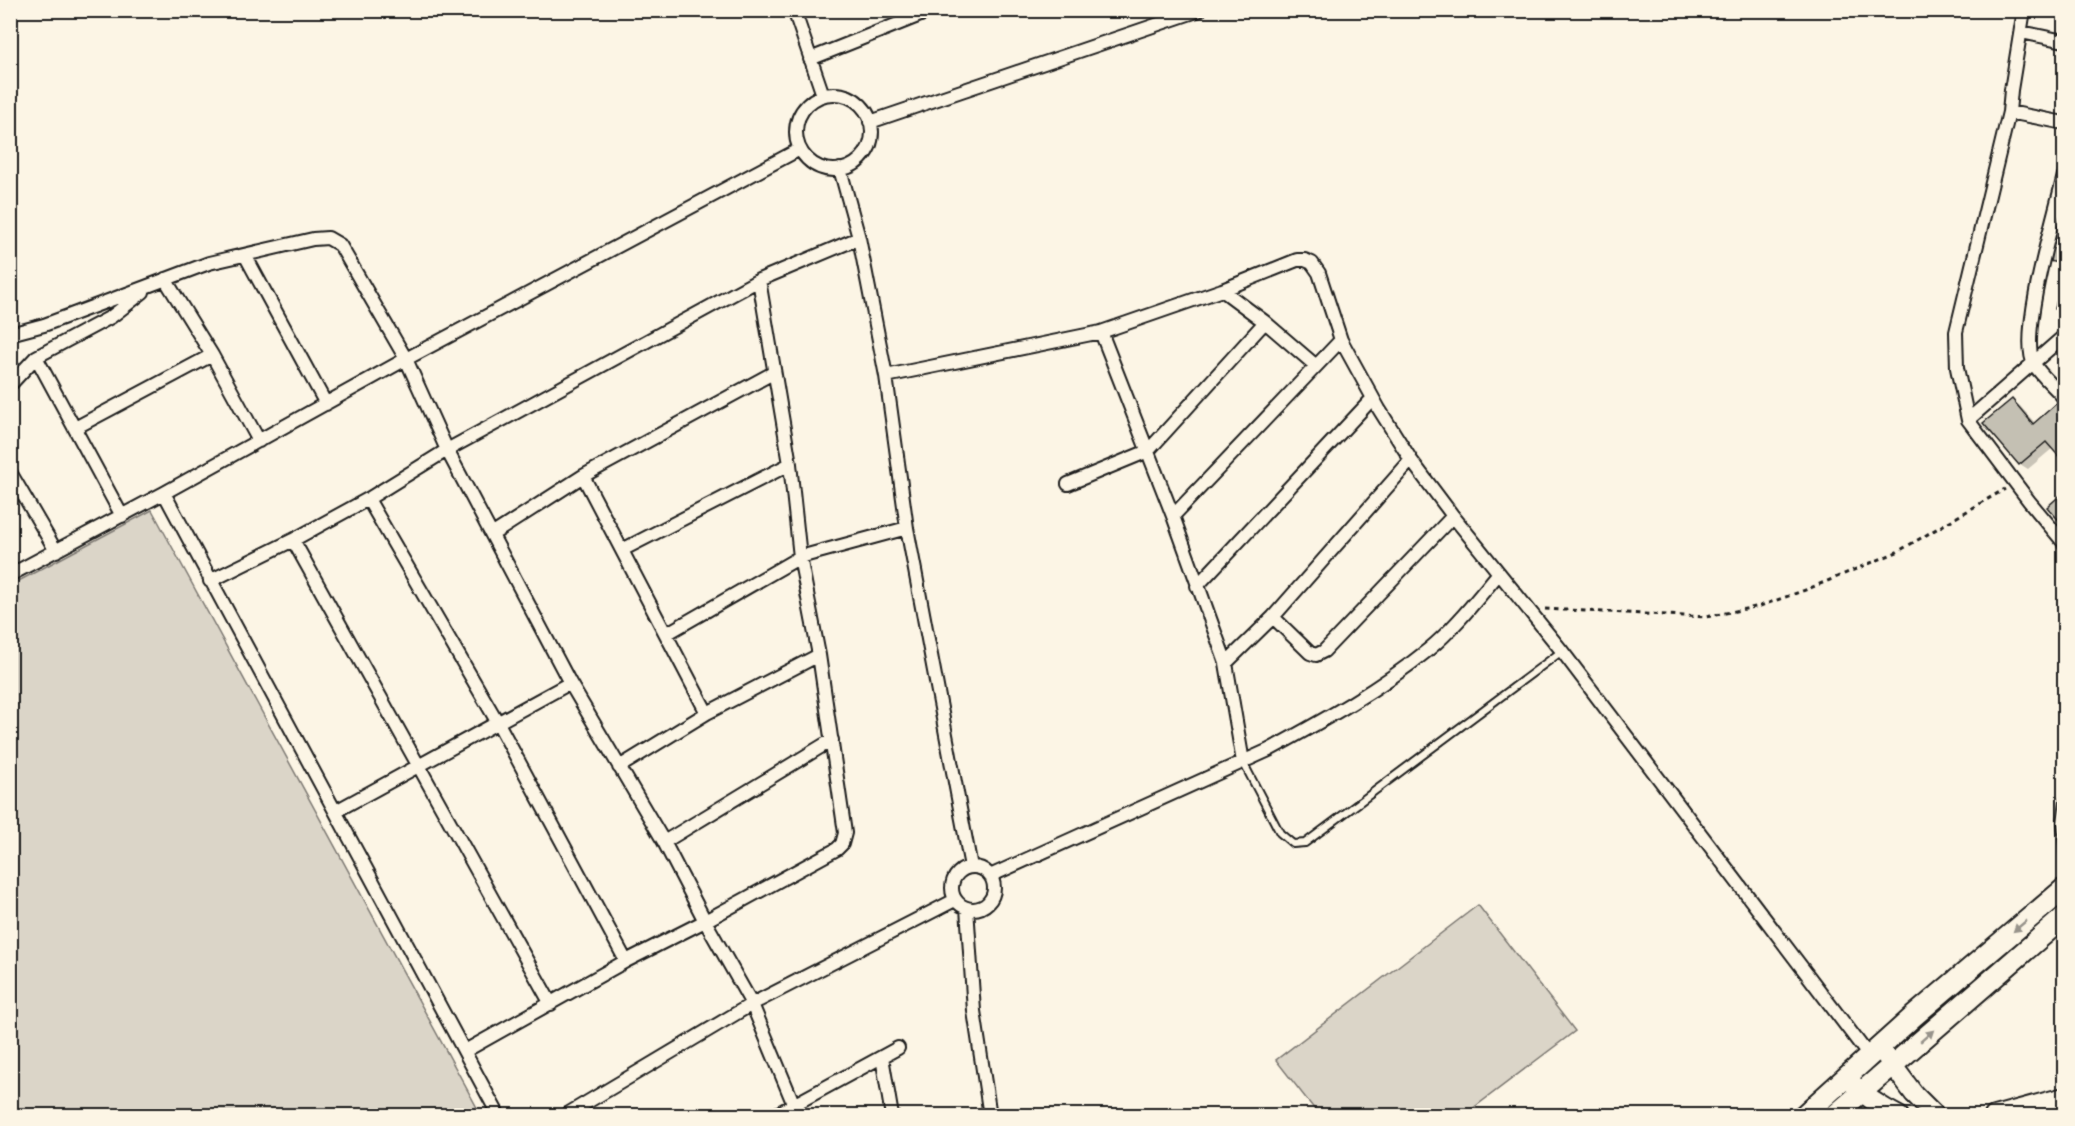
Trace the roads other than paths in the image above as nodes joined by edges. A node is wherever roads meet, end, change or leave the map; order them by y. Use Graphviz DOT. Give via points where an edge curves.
graph roads {
  1 [pos="794,10"];
  2 [pos="933,10"];
  3 [pos="1200,10"];
  4 [pos="2024,10"];
  5 [pos="2021,32"];
  6 [pos="2064,41"];
  7 [pos="810,59"];
  8 [pos="823,95"];
  9 [pos="2009,112"];
  10 [pos="870,122"];
  11 [pos="2064,123"];
  12 [pos="800,149"];
  13 [pos="840,169"];
  14 [pos="2064,175"];
  15 [pos="859,238"];
  16 [pos="245,255"];
  17 [pos="759,280"];
  18 [pos="159,282"];
  19 [pos="1222,290"];
  20 [pos="1265,322"];
  21 [pos="1101,332"];
  22 [pos="10,334"];
  23 [pos="2064,336"];
  24 [pos="1341,340"];
  25 [pos="212,355"];
  26 [pos="36,357"];
  27 [pos="406,359"];
  28 [pos="2033,363"];
  29 [pos="1315,365"];
  30 [pos="773,373"];
  31 [pos="886,376"];
  32 [pos="10,385"];
  33 [pos="1373,398"];
  34 [pos="2064,398"];
  35 [pos="326,404"];
  36 [pos="1968,420"];
  37 [pos="75,428"];
  38 [pos="259,441"];
  39 [pos="447,450"];
  40 [pos="1148,451"];
  41 [pos="1411,460"];
  42 [pos="790,464"];
  43 [pos="10,472"];
  44 [pos="583,476"];
  45 [pos="1068,484"];
  46 [pos="164,493"];
  47 [pos="368,499"];
  48 [pos="122,516"];
  49 [pos="1173,516"];
  50 [pos="1453,516"];
  51 [pos="907,528"];
  52 [pos="493,534"];
  53 [pos="293,540"];
  54 [pos="2064,543"];
  55 [pos="622,550"];
  56 [pos="56,551"];
  57 [pos="800,557"];
  58 [pos="1500,573"];
  59 [pos="10,575"];
  60 [pos="210,580"];
  61 [pos="1197,586"];
  62 [pos="1273,617"];
  63 [pos="666,634"];
  64 [pos="1562,651"];
  65 [pos="819,655"];
  66 [pos="1226,663"];
  67 [pos="570,683"];
  68 [pos="707,713"];
  69 [pos="498,723"];
  70 [pos="832,740"];
  71 [pos="1243,762"];
  72 [pos="419,767"];
  73 [pos="619,767"];
  74 [pos="2064,800"];
  75 [pos="336,811"];
  76 [pos="664,842"];
  77 [pos="2064,858"];
  78 [pos="971,867"];
  79 [pos="990,876"];
  80 [pos="2064,889"];
  81 [pos="955,900"];
  82 [pos="967,908"];
  83 [pos="2064,916"];
  84 [pos="705,921"];
  85 [pos="626,961"];
  86 [pos="551,1004"];
  87 [pos="752,1004"];
  88 [pos="898,1048"];
  89 [pos="465,1051"];
  90 [pos="1874,1052"];
  91 [pos="882,1057"];
  92 [pos="1892,1066"];
  93 [pos="1846,1077"];
  94 [pos="1861,1093"];
  95 [pos="2064,1097"];
  96 [pos="794,1105"];
  97 [pos="499,1116"];
  98 [pos="564,1116"];
  99 [pos="773,1116"];
  100 [pos="892,1116"];
  101 [pos="990,1116"];
  102 [pos="1803,1116"];
  103 [pos="1834,1116"];
  104 [pos="1899,1116"];
  105 [pos="1936,1116"];
  106 [pos="1994,1116"];
  1 -- 7 [label="street"];
  2 -- 7 [label="street"];
  3 -- 10 [label="street"];
  4 -- 5 [label="street"];
  5 -- 6 [label="street"];
  5 -- 9 [label="street"];
  7 -- 8 [label="street"];
  8 -- 10 [label="street" via="852,99 866,111"];
  8 -- 12 [label="street" via="813,100 799,117 796,139"];
  9 -- 11 [label="street"];
  9 -- 36 [label="street" via="1956,332 1957,368"];
  10 -- 13 [label="street" via="869,147 852,165"];
  12 -- 13 [label="street" via="817,165"];
  12 -- 27 [label="street"];
  13 -- 15 [label="street"];
  14 -- 28 [label="street" via="2034,302 2029,335"];
  15 -- 17 [label="street"];
  15 -- 31 [label="street"];
  16 -- 18 [label="street" via="209,263"];
  16 -- 27 [label="street" via="328,238 340,245"];
  16 -- 35 [label="street"];
  17 -- 30 [label="street"];
  17 -- 39 [label="street"];
  18 -- 22 [label="street"];
  18 -- 25 [label="street"];
  18 -- 26 [label="street" via="111,317"];
  19 -- 20 [label="street"];
  19 -- 21 [label="street"];
  19 -- 24 [label="street" via="1305,260 1319,273"];
  20 -- 29 [label="street"];
  20 -- 40 [label="street"];
  21 -- 31 [label="street"];
  21 -- 40 [label="street"];
  23 -- 28 [label="street"];
  24 -- 29 [label="street"];
  24 -- 33 [label="street"];
  25 -- 37 [label="street"];
  25 -- 38 [label="street"];
  26 -- 32 [label="street"];
  26 -- 37 [label="street"];
  27 -- 35 [label="street"];
  27 -- 39 [label="street"];
  28 -- 34 [label="street"];
  28 -- 36 [label="street"];
  29 -- 49 [label="street"];
  30 -- 42 [label="street"];
  30 -- 44 [label="street"];
  31 -- 51 [label="street"];
  33 -- 41 [label="street"];
  33 -- 61 [label="street"];
  35 -- 38 [label="street"];
  36 -- 54 [label="street"];
  37 -- 48 [label="street"];
  38 -- 46 [label="street"];
  39 -- 47 [label="street"];
  39 -- 52 [label="street"];
  40 -- 45 [label="street"];
  40 -- 49 [label="street"];
  41 -- 50 [label="street"];
  41 -- 62 [label="street"];
  42 -- 55 [label="street"];
  42 -- 57 [label="street"];
  43 -- 56 [label="street"];
  44 -- 52 [label="street"];
  44 -- 55 [label="street"];
  46 -- 48 [label="street"];
  46 -- 60 [label="street"];
  47 -- 53 [label="street"];
  47 -- 69 [label="street"];
  48 -- 56 [label="street"];
  49 -- 61 [label="street"];
  50 -- 58 [label="street"];
  50 -- 62 [label="street" via="1324,651 1310,653"];
  51 -- 57 [label="street"];
  51 -- 78 [label="street"];
  52 -- 67 [label="street"];
  53 -- 60 [label="street"];
  53 -- 72 [label="street"];
  55 -- 63 [label="street"];
  56 -- 59 [label="street"];
  57 -- 63 [label="street"];
  57 -- 65 [label="street"];
  58 -- 64 [label="street"];
  58 -- 71 [label="street" via="1429,650 1388,680 1300,733"];
  60 -- 75 [label="street"];
  61 -- 66 [label="street"];
  62 -- 66 [label="street"];
  63 -- 68 [label="street"];
  64 -- 71 [label="lane" via="1305,843 1293,844 1280,833"];
  64 -- 90 [label="street"];
  65 -- 68 [label="street"];
  65 -- 70 [label="street"];
  66 -- 71 [label="street"];
  67 -- 69 [label="street"];
  67 -- 73 [label="street"];
  68 -- 73 [label="street"];
  69 -- 72 [label="street"];
  69 -- 85 [label="street"];
  70 -- 76 [label="street"];
  70 -- 84 [label="street" via="845,833 842,844"];
  71 -- 79 [label="street"];
  72 -- 75 [label="street"];
  72 -- 86 [label="street"];
  73 -- 76 [label="street"];
  74 -- 77 [label="lane"];
  75 -- 89 [label="street"];
  76 -- 84 [label="street"];
  78 -- 79 [label="street"];
  78 -- 81 [label="street" via="953,879"];
  79 -- 82 [label="street" via="994,890 988,903"];
  80 -- 90 [label="main road, one-way"];
  81 -- 82 [label="street"];
  81 -- 87 [label="street"];
  82 -- 101 [label="street" via="974,1011"];
  92 -- 83 [label="main road, one-way"];
  84 -- 85 [label="street"];
  84 -- 87 [label="street"];
  85 -- 86 [label="street"];
  86 -- 89 [label="street"];
  87 -- 96 [label="street"];
  87 -- 98 [label="street"];
  88 -- 91 [label="street"];
  89 -- 97 [label="street"];
  90 -- 92 [label="street"];
  90 -- 93 [label="main road"];
  91 -- 96 [label="street"];
  91 -- 100 [label="street"];
  92 -- 94 [label="main road"];
  92 -- 105 [label="street"];
  93 -- 94 [label="street"];
  93 -- 102 [label="main road"];
  94 -- 103 [label="main road"];
  94 -- 104 [label="street"];
  95 -- 106 [label="street"];
  96 -- 99 [label="street"];
}
